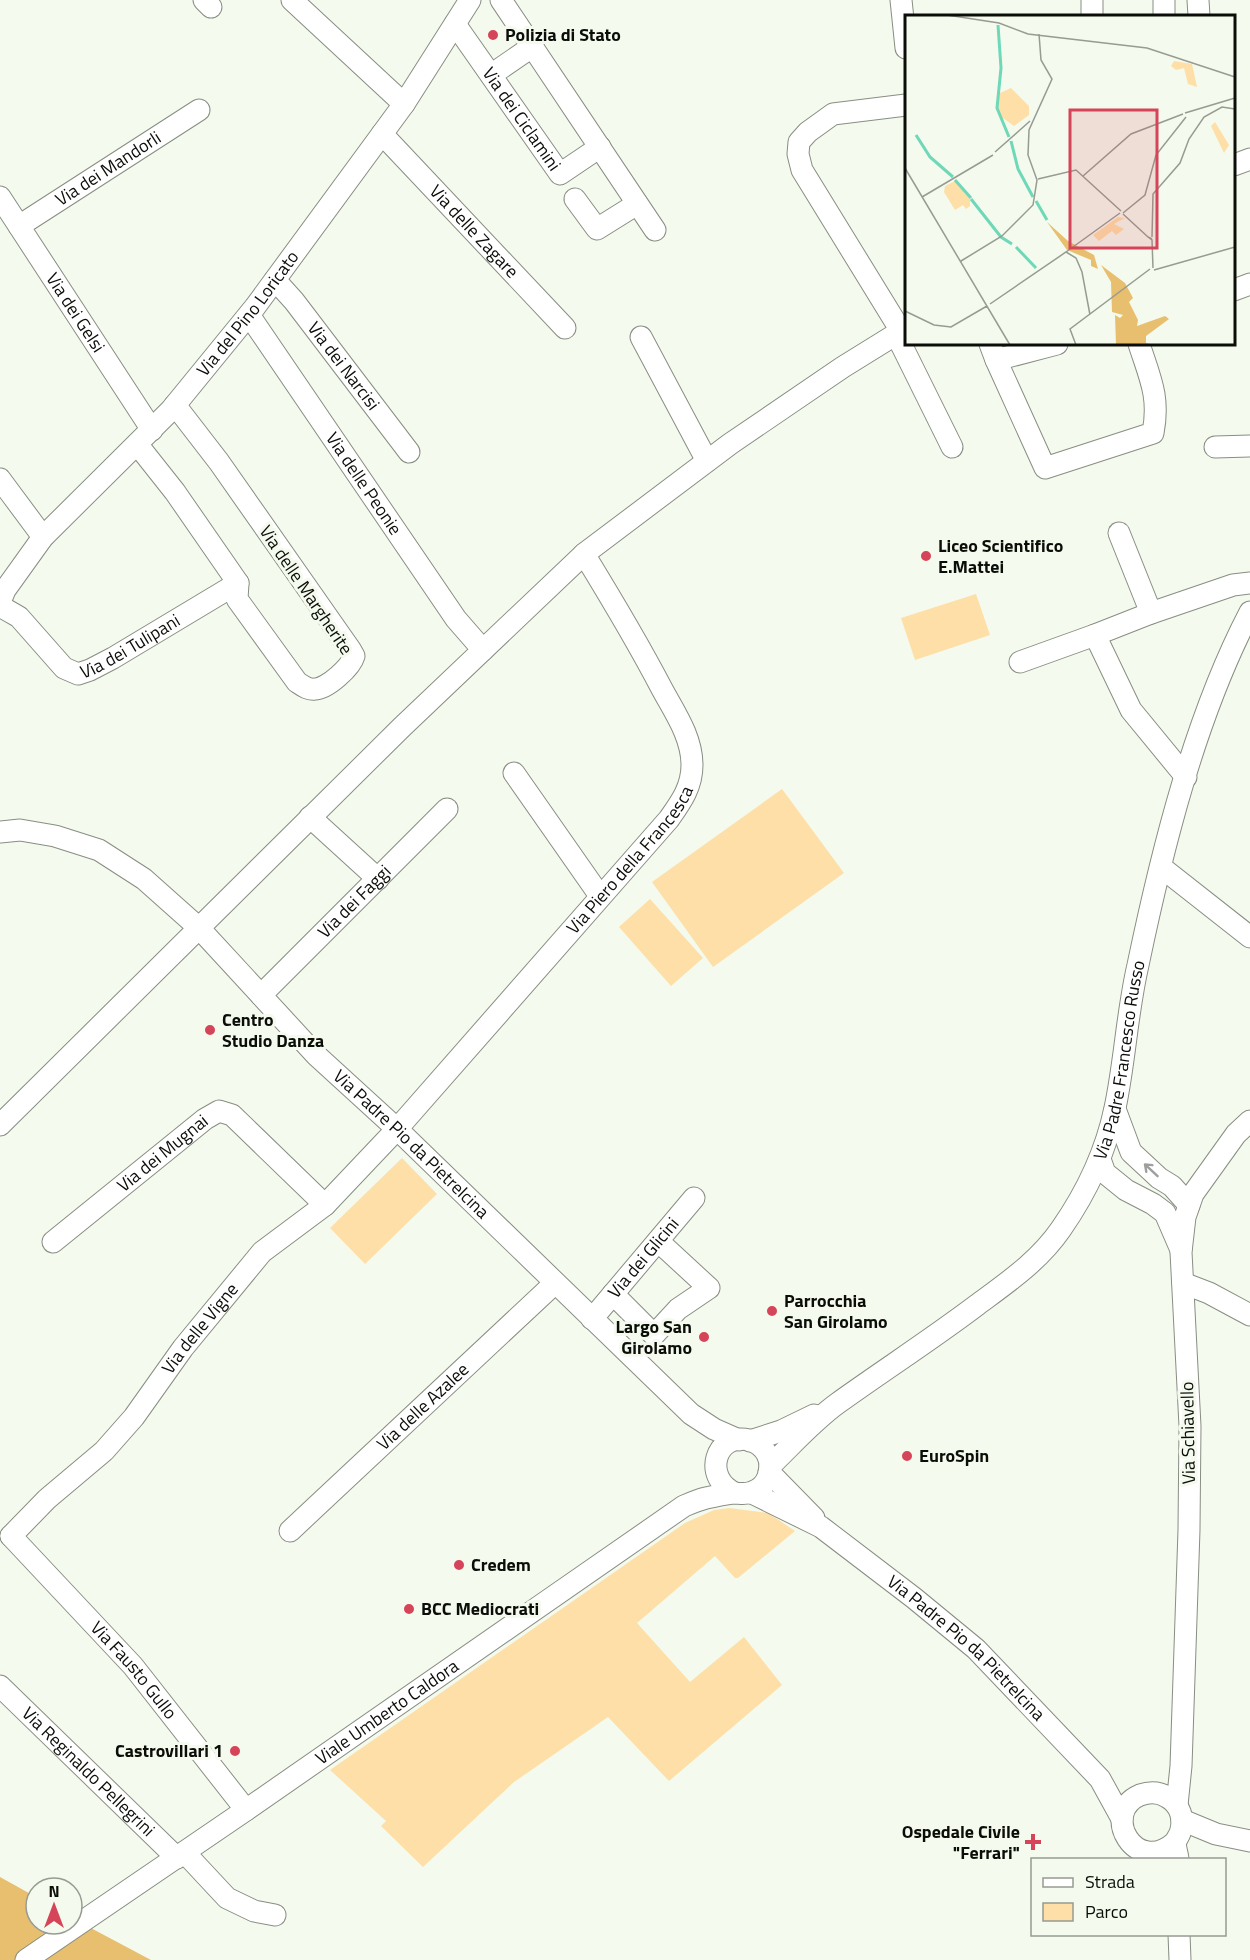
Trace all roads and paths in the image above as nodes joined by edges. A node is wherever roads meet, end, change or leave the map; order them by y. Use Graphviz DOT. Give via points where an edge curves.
graph roads {
  1 [pos="292,0"];
  2 [pos="470,0"];
  3 [pos="501,0"];
  4 [pos="900,0"];
  5 [pos="1198,0"];
  6 [pos="1199,15"];
  7 [pos="455,24"];
  8 [pos="905,40"];
  9 [pos="533,46"];
  10 [pos="491,75"];
  11 [pos="404,104"];
  12 [pos="905,105"];
  13 [pos="199,110"];
  14 [pos="382,134"];
  15 [pos="600,147"];
  16 [pos="1250,159"];
  17 [pos="1235,164"];
  18 [pos="0,197"];
  19 [pos="575,199"];
  20 [pos="637,204"];
  21 [pos="19,226"];
  22 [pos="655,230"];
  23 [pos="275,280"];
  24 [pos="1250,284"];
  25 [pos="1235,289"];
  26 [pos="249,315"];
  27 [pos="565,328"];
  28 [pos="901,331"];
  29 [pos="641,337"];
  30 [pos="907,345"];
  31 [pos="1049,345"];
  32 [pos="1139,345"];
  33 [pos="993,352"];
  34 [pos="175,405"];
  35 [pos="144,437"];
  36 [pos="1250,446"];
  37 [pos="952,447"];
  38 [pos="1215,447"];
  39 [pos="409,452"];
  40 [pos="707,461"];
  41 [pos="0,479"];
  42 [pos="1119,533"];
  43 [pos="43,537"];
  44 [pos="584,554"];
  45 [pos="238,583"];
  46 [pos="1250,583"];
  47 [pos="0,604"];
  48 [pos="1250,612"];
  49 [pos="1151,613"];
  50 [pos="1095,635"];
  51 [pos="483,650"];
  52 [pos="1020,662"];
  53 [pos="514,773"];
  54 [pos="1186,777"];
  55 [pos="447,809"];
  56 [pos="0,817"];
  57 [pos="310,817"];
  58 [pos="10,831"];
  59 [pos="1161,867"];
  60 [pos="378,879"];
  61 [pos="600,896"];
  62 [pos="199,928"];
  63 [pos="1250,937"];
  64 [pos="261,995"];
  65 [pos="1115,1109"];
  66 [pos="1250,1121"];
  67 [pos="0,1125"];
  68 [pos="397,1129"];
  69 [pos="1131,1152"];
  70 [pos="1101,1154"];
  71 [pos="1209,1170"];
  72 [pos="1172,1186"];
  73 [pos="1126,1190"];
  74 [pos="694,1198"];
  75 [pos="325,1205"];
  76 [pos="1077,1205"];
  77 [pos="1180,1212"];
  78 [pos="658,1241"];
  79 [pos="53,1242"];
  80 [pos="555,1283"];
  81 [pos="1183,1283"];
  82 [pos="613,1294"];
  83 [pos="1250,1315"];
  84 [pos="592,1319"];
  85 [pos="836,1405"];
  86 [pos="691,1414"];
  87 [pos="745,1440"];
  88 [pos="715,1465"];
  89 [pos="770,1469"];
  90 [pos="743,1493"];
  91 [pos="684,1506"];
  92 [pos="822,1527"];
  93 [pos="290,1531"];
  94 [pos="6,1537"];
  95 [pos="0,1686"];
  96 [pos="1181,1766"];
  97 [pos="1100,1779"];
  98 [pos="1147,1795"];
  99 [pos="246,1810"];
  100 [pos="1122,1819"];
  101 [pos="1178,1833"];
  102 [pos="1250,1841"];
  103 [pos="181,1856"];
  104 [pos="1152,1856"];
  105 [pos="275,1915"];
  106 [pos="1179,1936"];
  107 [pos="26,1960"];
  108 [pos="1180,1960"];
  1 -- 11 [label="street"];
  2 -- 7 [label="street, Via del Pino Loricato"];
  3 -- 9 [label="street"];
  4 -- 8 [label="street"];
  5 -- 6 [label="street"];
  7 -- 10 [label="street, Via dei Ciclamini"];
  7 -- 11 [label="street, Via del Pino Loricato"];
  9 -- 10 [label="street"];
  9 -- 15 [label="street"];
  10 -- 15 [label="street, Via dei Ciclamini" via="560,174"];
  11 -- 14 [label="street, Via del Pino Loricato"];
  12 -- 28 [label="street" via="833,114 799,142 798,154 802,170"];
  13 -- 21 [label="street, Via dei Mandorli"];
  14 -- 23 [label="street, Via del Pino Loricato"];
  14 -- 27 [label="street, Via delle Zagare"];
  15 -- 20 [label="street"];
  16 -- 17 [label="street"];
  18 -- 21 [label="street, Via dei Gelsi"];
  19 -- 20 [label="street" via="597,230"];
  20 -- 22 [label="street"];
  21 -- 35 [label="street, Via dei Gelsi"];
  23 -- 26 [label="street, Via del Pino Loricato"];
  23 -- 39 [label="street, Via dei Narcisi"];
  24 -- 25 [label="street"];
  26 -- 34 [label="street, Via del Pino Loricato"];
  26 -- 51 [label="street, Via delle Peonie" via="456,619"];
  28 -- 40 [label="street"];
  29 -- 40 [label="street"];
  30 -- 37 [label="street"];
  31 -- 33 [label="street"];
  32 -- 33 [label="street" via="1153,385 1157,412 1153,433 1045,468"];
  34 -- 35 [label="street, Via del Pino Loricato"];
  34 -- 45 [label="street, Via delle Margherite" via="344,640 354,656 352,663 319,689 297,682 237,598"];
  35 -- 43 [label="street, Via del Pino Loricato"];
  35 -- 45 [label="street, Via delle Margherite" via="175,492"];
  36 -- 38 [label="street"];
  40 -- 44 [label="street"];
  41 -- 43 [label="street"];
  42 -- 49 [label="street"];
  43 -- 47 [label="street, Via del Pino Loricato" via="5,590"];
  44 -- 51 [label="street"];
  44 -- 61 [label="street, Via Piero della Francesca" via="642,650 686,734 692,766 684,798"];
  45 -- 47 [label="street, Via dei Tulipani" via="78,674 64,668 19,617"];
  46 -- 49 [label="street" via="1233,585"];
  48 -- 54 [label="street, Via Padre Francesco Russo" via="1207,712"];
  49 -- 50 [label="street"];
  50 -- 52 [label="street"];
  50 -- 54 [label="street" via="1131,710"];
  51 -- 57 [label="street"];
  53 -- 61 [label="street"];
  54 -- 59 [label="street, Via Padre Francesco Russo"];
  55 -- 60 [label="street, Via dei Faggi"];
  56 -- 58 [label="street"];
  57 -- 60 [label="street"];
  57 -- 62 [label="street"];
  58 -- 62 [label="street, Via Padre Pio da Pietrelcina" via="55,836 99,850 144,879"];
  59 -- 63 [label="street"];
  59 -- 65 [label="street, Via Padre Francesco Russo" via="1137,968"];
  60 -- 64 [label="street, Via dei Faggi"];
  61 -- 68 [label="street, Via Piero della Francesca"];
  62 -- 64 [label="street, Via Padre Pio da Pietrelcina"];
  62 -- 67 [label="street"];
  64 -- 68 [label="street, Via Padre Pio da Pietrelcina" via="316,1055"];
  65 -- 69 [label="street"];
  65 -- 70 [label="street, Via Padre Francesco Russo"];
  66 -- 71 [label="street"];
  68 -- 75 [label="street, Via delle Vigne"];
  68 -- 80 [label="street, Via Padre Pio da Pietrelcina"];
  69 -- 70 [label="street" via="1114,1148"];
  72 -- 69 [label="street, Via Schiavello, one-way"];
  70 -- 73 [label="street" via="1105,1173"];
  70 -- 76 [label="street, Via Padre Francesco Russo"];
  71 -- 72 [label="street" via="1184,1185"];
  71 -- 77 [label="street"];
  72 -- 77 [label="street, Via Schiavello"];
  73 -- 76 [label="street" via="1103,1191"];
  73 -- 77 [label="street"];
  74 -- 78 [label="street, Via dei Glicini"];
  75 -- 79 [label="street, Via dei Mugnai" via="232,1116 219,1111"];
  75 -- 94 [label="street, Via delle Vigne" via="262,1252 104,1451"];
  76 -- 85 [label="street, Via Padre Francesco Russo" via="1045,1250 1023,1271"];
  77 -- 81 [label="street, Via Schiavello"];
  78 -- 82 [label="street, Via dei Glicini"];
  78 -- 82 [label="street" via="709,1288 678,1309 654,1335"];
  80 -- 84 [label="street, Via Padre Pio da Pietrelcina"];
  80 -- 93 [label="street, Via delle Azalee"];
  81 -- 83 [label="street"];
  81 -- 96 [label="street, Via Schiavello" via="1190,1438"];
  82 -- 84 [label="street, Via dei Glicini"];
  84 -- 86 [label="street, Via Padre Pio da Pietrelcina"];
  85 -- 87 [label="street, Via Padre Francesco Russo" via="781,1431"];
  85 -- 89 [label="street, Via Padre Francesco Russo"];
  86 -- 87 [label="street, Via Padre Pio da Pietrelcina" via="714,1429"];
  86 -- 88 [label="street, Via Padre Pio da Pietrelcina" via="708,1439"];
  87 -- 88 [label="street" via="724,1447"];
  87 -- 89 [label="street" via="764,1450"];
  88 -- 90 [label="street" via="721,1484"];
  88 -- 91 [label="street, Viale Umberto Caldora"];
  89 -- 90 [label="street" via="761,1487"];
  89 -- 92 [label="street, Via Padre Pio da Pietrelcina"];
  90 -- 91 [label="street, Viale Umberto Caldora"];
  90 -- 92 [label="street, Via Padre Pio da Pietrelcina"];
  91 -- 99 [label="street, Viale Umberto Caldora"];
  92 -- 97 [label="street, Via Padre Pio da Pietrelcina" via="976,1649"];
  94 -- 99 [label="street, Via Fausto Gullo" via="133,1666"];
  95 -- 103 [label="street, Via Reginaldo Pellegrini"];
  96 -- 98 [label="street"];
  96 -- 101 [label="street, Via Schiavello"];
  97 -- 98 [label="street"];
  97 -- 100 [label="street"];
  98 -- 100 [label="street" via="1130,1802"];
  98 -- 101 [label="street" via="1171,1799"];
  99 -- 103 [label="street, Viale Umberto Caldora"];
  100 -- 104 [label="street" via="1126,1837"];
  101 -- 102 [label="street" via="1216,1834"];
  101 -- 104 [label="street"];
  103 -- 105 [label="street, Via Reginaldo Pellegrini" via="227,1899"];
  103 -- 107 [label="street, Viale Umberto Caldora"];
  106 -- 108 [label="street"];
}
